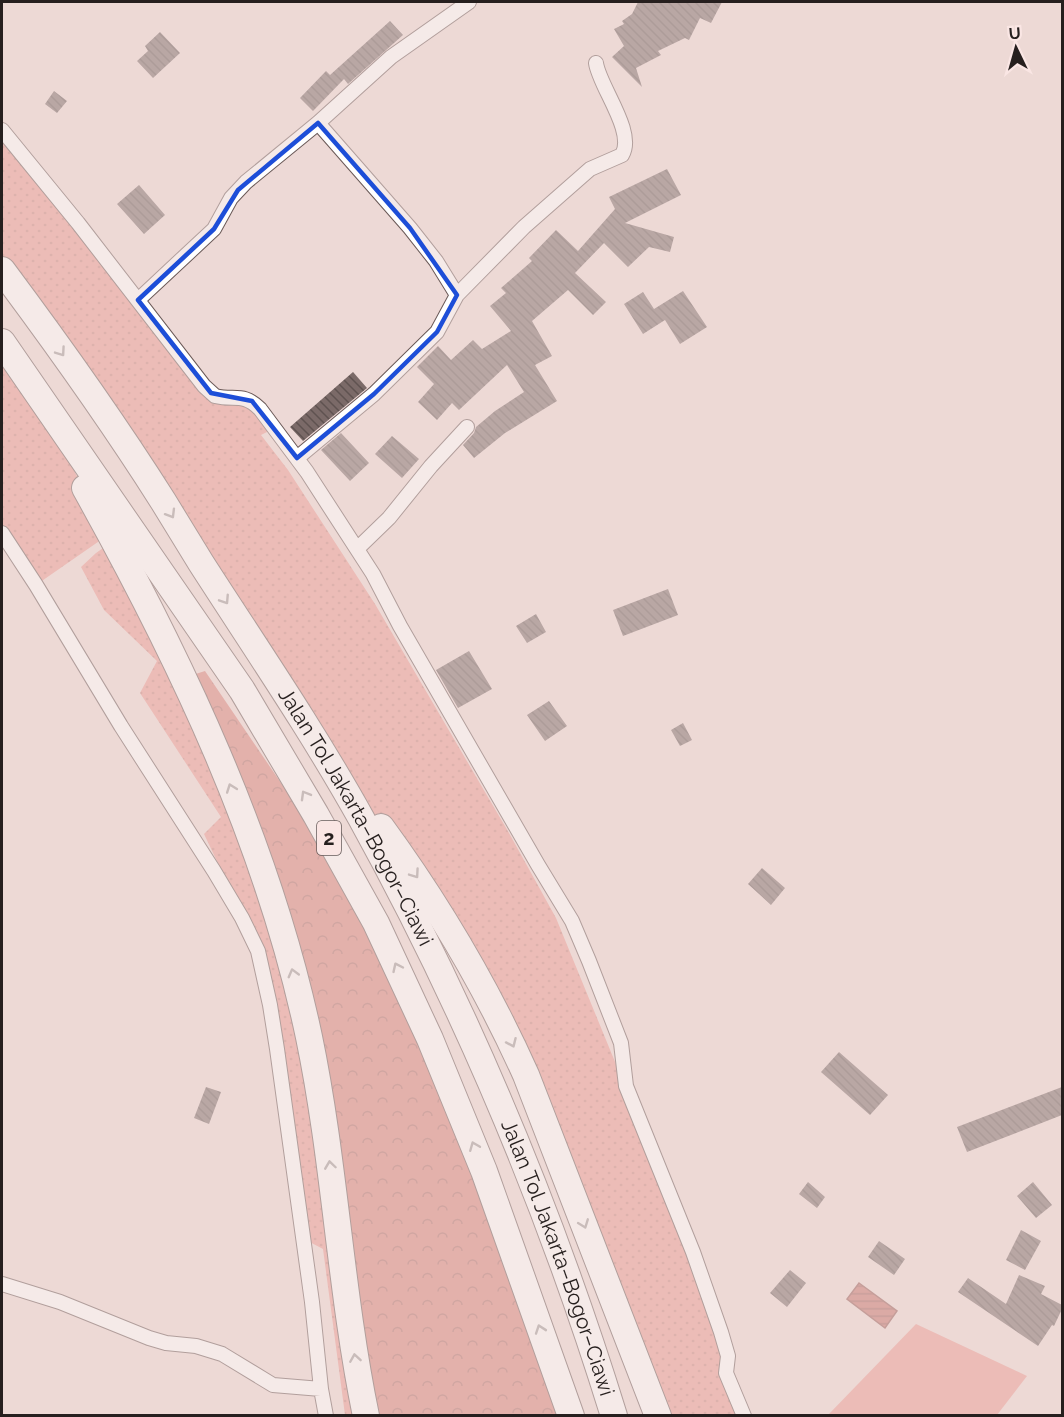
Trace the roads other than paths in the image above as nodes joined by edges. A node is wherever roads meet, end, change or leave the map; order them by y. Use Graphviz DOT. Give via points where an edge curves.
graph roads {
  1 [pos="469,2"];
  2 [pos="596,63"];
  3 [pos="318,123"];
  4 [pos="2,130"];
  5 [pos="2,270"];
  6 [pos="457,295"];
  7 [pos="138,300"];
  8 [pos="2,344"];
  9 [pos="467,427"];
  10 [pos="297,458"];
  11 [pos="2,533"];
  12 [pos="357,549"];
  13 [pos="306,725"];
  14 [pos="2,1284"];
  15 [pos="321,1389"];
  16 [pos="326,1416"];
  17 [pos="366,1416"];
  18 [pos="571,1416"];
  19 [pos="614,1416"];
  20 [pos="658,1416"];
  21 [pos="744,1416"];
  1 -- 3 [label="street" via="391,57"];
  2 -- 6 [label="street" via="615,104 625,151 590,169 572,184"];
  3 -- 6 [label="street" via="410,228"];
  3 -- 7 [label="street" via="238,190 214,228"];
  4 -- 7 [label="street"];
  5 -- 13 [label="highway, Jalan Tol Jakarta–Bogor–Ciawi / 2, one-way" via="162,499"];
  6 -- 10 [label="street" via="437,332 374,394"];
  7 -- 10 [label="street" via="211,393 252,402"];
  17 -- 8 [label="highway, one-way" via="313,1060 290,964 260,866 222,763 142,591"];
  18 -- 8 [label="highway, Jalan Tol Jakarta–Bogor–Ciawi / 2, one-way" via="484,1171 430,1039 376,923 242,690"];
  9 -- 12 [label="street" via="389,518"];
  10 -- 12 [label="street"];
  11 -- 15 [label="street" via="214,871 258,951 277,1050"];
  12 -- 21 [label="street" via="583,946 621,1043 626,1086 721,1332 728,1356 726,1373"];
  13 -- 19 [label="highway, Jalan Tol Jakarta–Bogor–Ciawi / 2" via="387,865 498,1098 561,1256"];
  13 -- 20 [label="highway, one-way" via="420,882 502,1022"];
  14 -- 15 [label="street" via="60,1302 149,1338 222,1354 273,1384"];
  15 -- 16 [label="street"];
}
